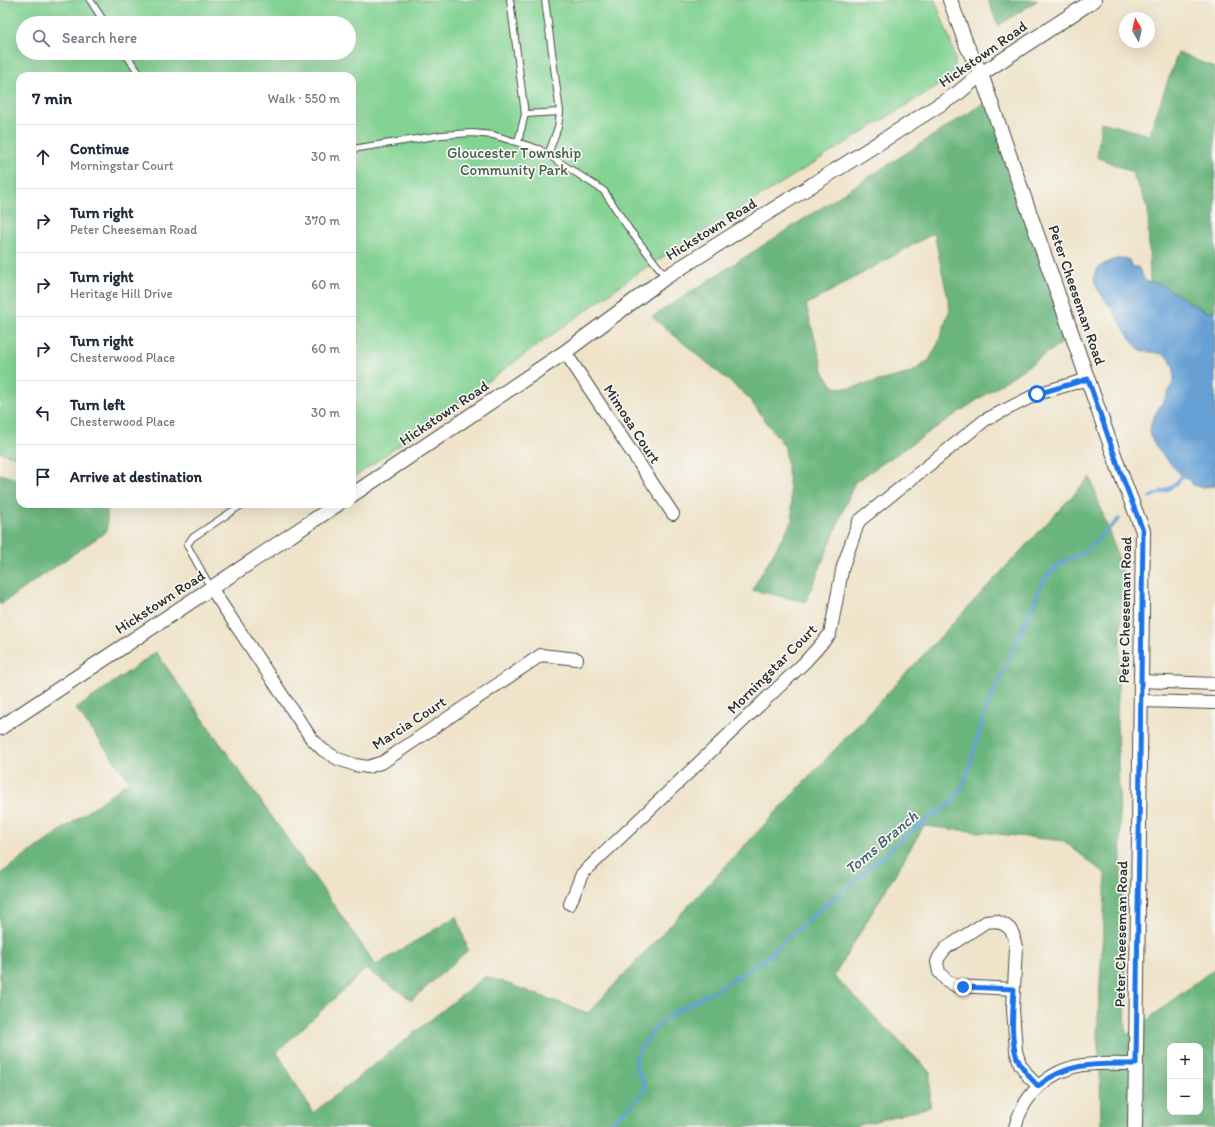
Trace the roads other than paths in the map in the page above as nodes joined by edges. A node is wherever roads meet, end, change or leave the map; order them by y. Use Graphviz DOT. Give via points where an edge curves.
graph roads {
  1 [pos="90,0"];
  2 [pos="510,0"];
  3 [pos="545,0"];
  4 [pos="950,0"];
  5 [pos="1094,0"];
  6 [pos="100,16"];
  7 [pos="130,60"];
  8 [pos="137,72"];
  9 [pos="981,74"];
  10 [pos="560,112"];
  11 [pos="525,114"];
  12 [pos="518,142"];
  13 [pos="356,148"];
  14 [pos="548,155"];
  15 [pos="666,277"];
  16 [pos="566,352"];
  17 [pos="1088,379"];
  18 [pos="356,492"];
  19 [pos="237,508"];
  20 [pos="332,508"];
  21 [pos="673,514"];
  22 [pos="211,588"];
  23 [pos="577,658"];
  24 [pos="1141,681"];
  25 [pos="1215,684"];
  26 [pos="1141,701"];
  27 [pos="1215,703"];
  28 [pos="0,728"];
  29 [pos="570,904"];
  30 [pos="1014,989"];
  31 [pos="1136,1064"];
  32 [pos="1038,1086"];
  33 [pos="1015,1127"];
  34 [pos="1135,1127"];
  1 -- 6 [label="lane"];
  2 -- 11 [label="lane"];
  3 -- 10 [label="lane"];
  4 -- 9 [label="street, Peter Cheeseman Road" via="967,46"];
  5 -- 9 [label="street, Hickstown Road"];
  7 -- 8 [label="lane"];
  9 -- 15 [label="street, Hickstown Road" via="958,93"];
  9 -- 17 [label="street, Peter Cheeseman Road"];
  10 -- 11 [label="lane"];
  10 -- 14 [label="lane" via="558,127"];
  11 -- 12 [label="lane"];
  12 -- 13 [label="lane" via="493,135 472,133"];
  12 -- 14 [label="lane"];
  14 -- 15 [label="lane" via="604,191"];
  15 -- 16 [label="street, Hickstown Road"];
  16 -- 18 [label="street, Hickstown Road"];
  16 -- 21 [label="street, Mimosa Court"];
  17 -- 24 [label="street, Peter Cheeseman Road" via="1143,531"];
  17 -- 29 [label="street, Morningstar Court" via="1037,394 985,420 859,521 843,566 830,634 805,662 582,874"];
  19 -- 22 [label="lane" via="192,538 186,545"];
  20 -- 22 [label="street, Hickstown Road"];
  22 -- 23 [label="street, Marcia Court" via="311,738 323,750 355,765 368,767 383,762 541,655"];
  22 -- 28 [label="street, Hickstown Road"];
  24 -- 25 [label="street"];
  24 -- 26 [label="street, Peter Cheeseman Road"];
  26 -- 27 [label="street"];
  26 -- 31 [label="street, Peter Cheeseman Road"];
  30 -- 30 [label="street" via="1016,947 1013,934 1005,925 996,921 986,922 946,948 937,962 939,972 956,986"];
  30 -- 32 [label="street" via="1016,1051 1020,1064"];
  31 -- 32 [label="street" via="1076,1066 1053,1075"];
  31 -- 34 [label="street, Peter Cheeseman Road"];
  32 -- 33 [label="street" via="1023,1106"];
}
